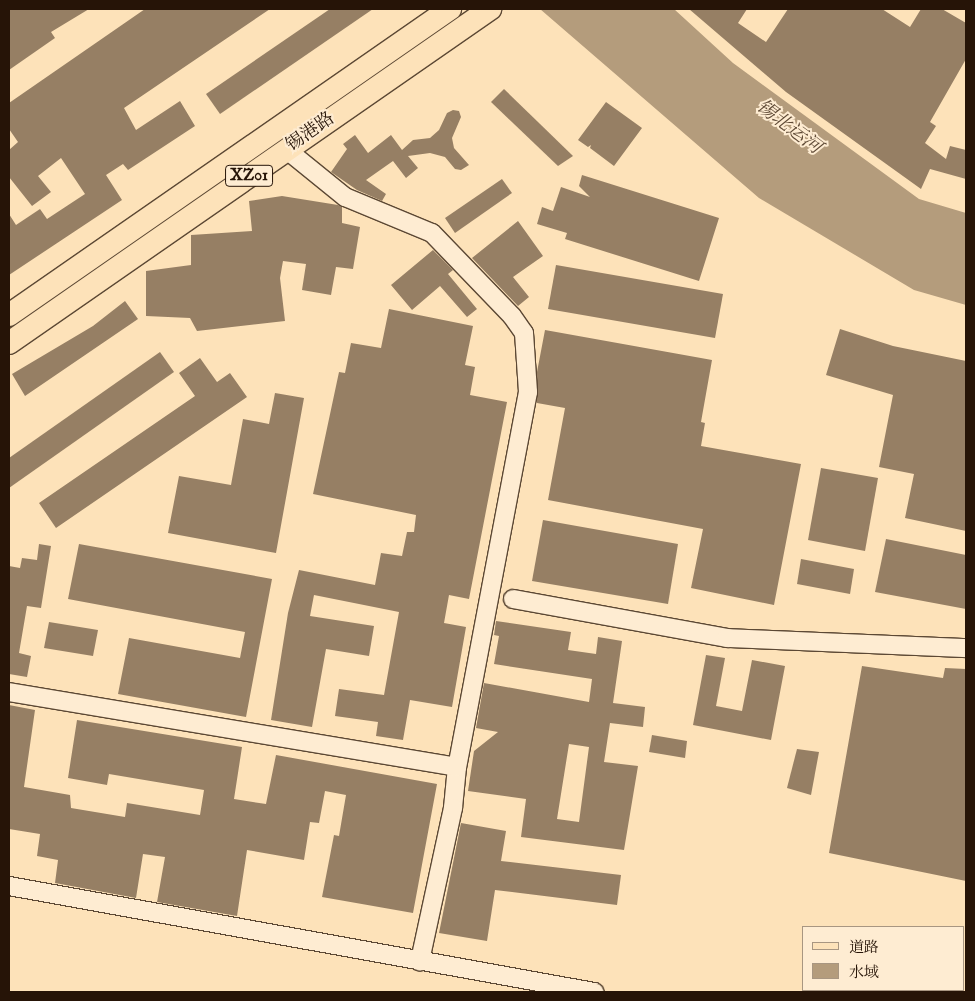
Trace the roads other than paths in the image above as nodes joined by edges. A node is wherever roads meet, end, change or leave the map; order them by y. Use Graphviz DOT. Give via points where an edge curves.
graph roads {
  1 [pos="450,9"];
  2 [pos="490,9"];
  3 [pos="287,150"];
  4 [pos="9,315"];
  5 [pos="9,343"];
  6 [pos="513,599"];
  7 [pos="966,648"];
  8 [pos="9,692"];
  9 [pos="457,767"];
  10 [pos="9,886"];
  11 [pos="420,960"];
  12 [pos="594,992"];
  1 -- 4 [label="main road, 锡港路 / XZ01"];
  2 -- 3 [label="main road, 锡港路 / XZ01"];
  3 -- 5 [label="main road, 锡港路 / XZ01"];
  3 -- 9 [label="street" via="345,197 432,233 512,316 524,333 528,392"];
  6 -- 7 [label="street" via="727,638"];
  8 -- 9 [label="street"];
  9 -- 11 [label="street" via="453,808"];
  10 -- 11 [label="street"];
  11 -- 12 [label="street"];
}
